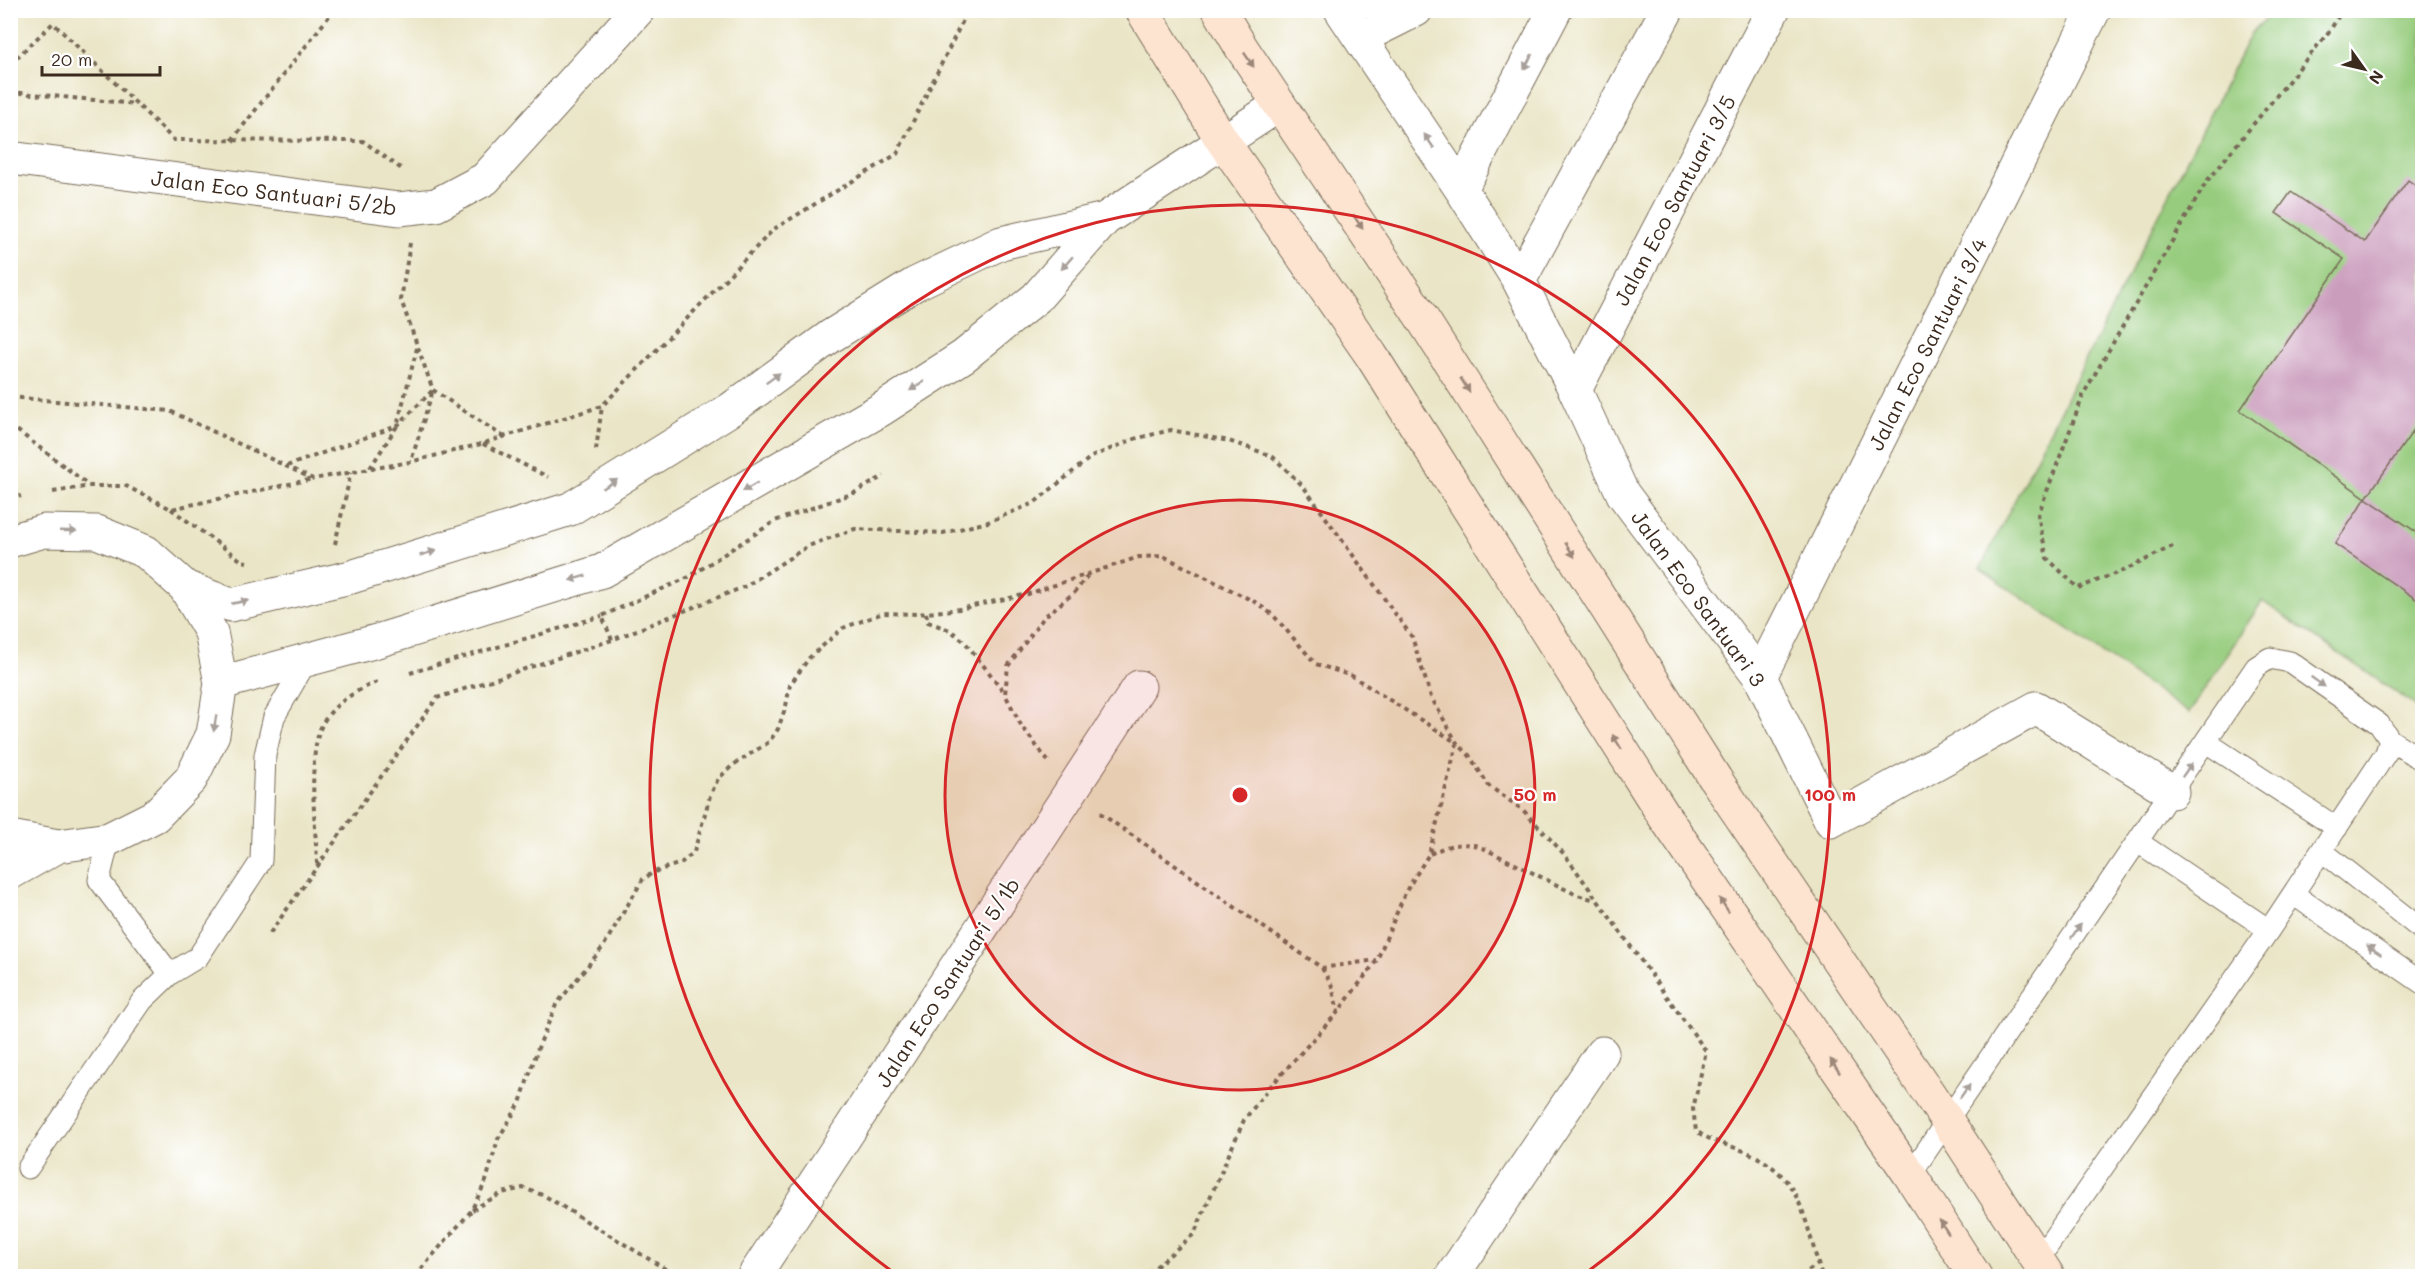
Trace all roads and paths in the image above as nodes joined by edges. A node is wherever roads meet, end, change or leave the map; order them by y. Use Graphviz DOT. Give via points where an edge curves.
graph roads {
  1 [pos="333,10"];
  2 [pos="638,10"];
  3 [pos="968,10"];
  4 [pos="1142,10"];
  5 [pos="1219,10"];
  6 [pos="1341,10"];
  7 [pos="1416,10"];
  8 [pos="1555,10"];
  9 [pos="1667,10"];
  10 [pos="1773,10"];
  11 [pos="2094,10"];
  12 [pos="2342,10"];
  13 [pos="1360,38"];
  14 [pos="10,64"];
  15 [pos="10,92"];
  16 [pos="1279,105"];
  17 [pos="1222,140"];
  18 [pos="231,141"];
  19 [pos="10,158"];
  20 [pos="1461,189"];
  21 [pos="1105,219"];
  22 [pos="1519,281"];
  23 [pos="417,348"];
  24 [pos="1575,390"];
  25 [pos="10,397"];
  26 [pos="602,406"];
  27 [pos="10,425"];
  28 [pos="397,426"];
  29 [pos="482,444"];
  30 [pos="595,459"];
  31 [pos="410,462"];
  32 [pos="286,466"];
  33 [pos="369,469"];
  34 [pos="351,472"];
  35 [pos="884,476"];
  36 [pos="313,479"];
  37 [pos="545,484"];
  38 [pos="171,509"];
  39 [pos="10,541"];
  40 [pos="346,542"];
  41 [pos="335,545"];
  42 [pos="2173,546"];
  43 [pos="324,548"];
  44 [pos="249,563"];
  45 [pos="1088,575"];
  46 [pos="185,587"];
  47 [pos="926,613"];
  48 [pos="602,616"];
  49 [pos="612,640"];
  50 [pos="307,660"];
  51 [pos="408,673"];
  52 [pos="1760,677"];
  53 [pos="385,680"];
  54 [pos="221,683"];
  55 [pos="1139,687"];
  56 [pos="1005,694"];
  57 [pos="2390,740"];
  58 [pos="2206,742"];
  59 [pos="2422,760"];
  60 [pos="1055,769"];
  61 [pos="2172,792"];
  62 [pos="1093,809"];
  63 [pos="2337,828"];
  64 [pos="10,837"];
  65 [pos="109,839"];
  66 [pos="2138,842"];
  67 [pos="58,846"];
  68 [pos="2322,851"];
  69 [pos="1429,854"];
  70 [pos="317,866"];
  71 [pos="10,873"];
  72 [pos="2293,894"];
  73 [pos="1596,900"];
  74 [pos="2269,930"];
  75 [pos="2422,930"];
  76 [pos="1377,960"];
  77 [pos="1323,968"];
  78 [pos="170,974"];
  79 [pos="2422,983"];
  80 [pos="1338,1012"];
  81 [pos="1602,1053"];
  82 [pos="1946,1119"];
  83 [pos="28,1168"];
  84 [pos="1910,1175"];
  85 [pos="471,1210"];
  86 [pos="1818,1264"];
  87 [pos="2043,1268"];
  88 [pos="677,1276"];
  89 [pos="754,1276"];
  90 [pos="1452,1276"];
  91 [pos="1801,1276"];
  92 [pos="1976,1276"];
  1 -- 18 [label="path"];
  2 -- 19 [label="street, Jalan Eco Santuari 5/2b" via="485,179 436,205 399,209"];
  3 -- 26 [label="path" via="897,154 774,229"];
  4 -- 17 [label="street"];
  5 -- 16 [label="street, one-way"];
  6 -- 13 [label="street, Jalan Eco Santuari 3"];
  7 -- 13 [label="street"];
  8 -- 20 [label="street, one-way"];
  9 -- 22 [label="street"];
  10 -- 24 [label="street, Jalan Eco Santuari 3/5"];
  11 -- 52 [label="street, Jalan Eco Santuari 3/4"];
  12 -- 42 [label="path" via="2331,29 2207,182 2084,393 2038,514 2047,558 2078,588"];
  20 -- 13 [label="street, Jalan Eco Santuari 3, one-way"];
  14 -- 15 [label="path" via="53,23 137,104"];
  16 -- 17 [label="street"];
  16 -- 82 [label="street, one-way" via="1420,315 1716,780"];
  17 -- 21 [label="street"];
  84 -- 17 [label="street, one-way" via="1664,816 1371,355"];
  20 -- 22 [label="street, Jalan Eco Santuari 3"];
  46 -- 21 [label="street, one-way" via="231,605 351,577 570,509 731,409 831,336 915,284 1001,243"];
  21 -- 50 [label="street, one-way" via="1036,298 964,356 882,409 602,571"];
  22 -- 24 [label="street, Jalan Eco Santuari 3"];
  23 -- 28 [label="path"];
  24 -- 52 [label="street, Jalan Eco Santuari 3" via="1623,494"];
  25 -- 32 [label="path" via="170,411"];
  26 -- 29 [label="path"];
  26 -- 30 [label="path"];
  27 -- 38 [label="path" via="90,486 126,486"];
  28 -- 31 [label="path" via="433,390"];
  28 -- 32 [label="path"];
  28 -- 33 [label="path"];
  29 -- 31 [label="path"];
  29 -- 37 [label="path" via="556,481"];
  31 -- 33 [label="path"];
  32 -- 36 [label="path"];
  33 -- 34 [label="path"];
  34 -- 36 [label="path"];
  34 -- 41 [label="path"];
  35 -- 48 [label="path" via="854,494 776,521 689,577"];
  36 -- 38 [label="path"];
  38 -- 44 [label="path"];
  39 -- 46 [label="street, one-way" via="44,531 97,532 146,552"];
  40 -- 41 [label="path"];
  41 -- 43 [label="path"];
  45 -- 56 [label="path" via="1075,592 1044,617 1008,666"];
  46 -- 54 [label="street" via="211,633"];
  47 -- 56 [label="path" via="928,622 950,630 965,642"];
  48 -- 49 [label="path"];
  48 -- 51 [label="path"];
  50 -- 54 [label="street"];
  50 -- 78 [label="lane" via="274,717 265,755 261,861 198,957"];
  52 -- 61 [label="street, Jalan Eco Santuari 3" via="1831,821 2036,708"];
  53 -- 70 [label="path" via="341,701 321,726 314,758"];
  54 -- 65 [label="street, one-way" via="213,734 191,779 155,816"];
  55 -- 89 [label="street, Jalan Eco Santuari 5/1b"];
  56 -- 60 [label="path" via="1023,727"];
  58 -- 57 [label="lane, one-way" via="2256,667 2270,658 2290,662 2379,724"];
  57 -- 59 [label="lane"];
  57 -- 63 [label="lane" via="2386,753"];
  61 -- 58 [label="lane, one-way"];
  58 -- 63 [label="lane"];
  61 -- 66 [label="lane"];
  62 -- 77 [label="path"];
  63 -- 68 [label="lane"];
  64 -- 67 [label="street"];
  65 -- 67 [label="street"];
  65 -- 78 [label="lane" via="99,880"];
  66 -- 74 [label="lane"];
  82 -- 66 [label="lane, one-way"];
  67 -- 71 [label="street"];
  68 -- 72 [label="lane"];
  68 -- 75 [label="lane"];
  69 -- 73 [label="path" via="1450,844 1479,846 1577,895"];
  72 -- 74 [label="lane"];
  79 -- 72 [label="lane, one-way"];
  74 -- 87 [label="lane"];
  76 -- 77 [label="path"];
  77 -- 80 [label="path"];
  78 -- 83 [label="lane" via="142,1001"];
  81 -- 90 [label="street"];
  82 -- 84 [label="lane"];
  82 -- 87 [label="street"];
  92 -- 84 [label="street, one-way"];
  85 -- 88 [label="path" via="502,1193 523,1188 545,1196"];
  86 -- 91 [label="path"];
}
